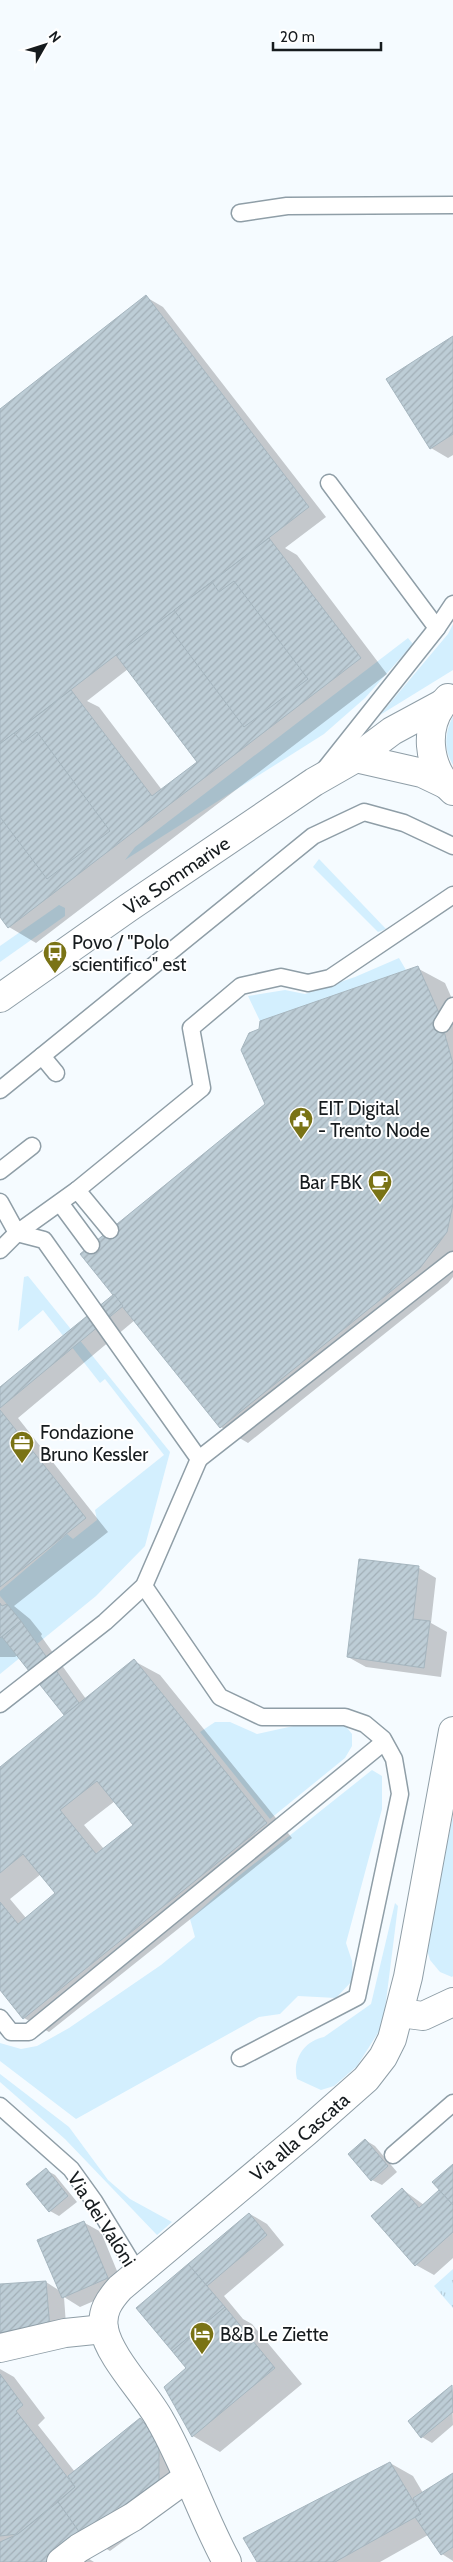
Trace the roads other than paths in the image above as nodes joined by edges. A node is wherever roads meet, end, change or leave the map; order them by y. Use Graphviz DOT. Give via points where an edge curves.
graph roads {
  1 [pos="453,205"];
  2 [pos="240,213"];
  3 [pos="329,483"];
  4 [pos="453,604"];
  5 [pos="437,628"];
  6 [pos="448,698"];
  7 [pos="356,758"];
  8 [pos="314,782"];
  9 [pos="449,787"];
  10 [pos="453,846"];
  11 [pos="453,895"];
  12 [pos="0,998"];
  13 [pos="453,1006"];
  14 [pos="442,1024"];
  15 [pos="42,1056"];
  16 [pos="56,1073"];
  17 [pos="0,1090"];
  18 [pos="32,1146"];
  19 [pos="0,1171"];
  20 [pos="77,1190"];
  21 [pos="0,1202"];
  22 [pos="60,1203"];
  23 [pos="110,1230"];
  24 [pos="17,1233"];
  25 [pos="92,1245"];
  26 [pos="0,1250"];
  27 [pos="453,1260"];
  28 [pos="199,1459"];
  29 [pos="144,1586"];
  30 [pos="0,1704"];
  31 [pos="453,1731"];
  32 [pos="384,1742"];
  33 [pos="453,2002"];
  34 [pos="400,2013"];
  35 [pos="0,2018"];
  36 [pos="240,2058"];
  37 [pos="453,2103"];
  38 [pos="0,2106"];
  39 [pos="393,2155"];
  40 [pos="138,2273"];
  41 [pos="104,2329"];
  42 [pos="0,2348"];
  43 [pos="188,2477"];
  44 [pos="61,2562"];
  45 [pos="227,2562"];
  1 -- 2 [label="lane" via="287,206"];
  3 -- 5 [label="lane"];
  4 -- 5 [label="lane"];
  5 -- 8 [label="lane"];
  6 -- 7 [label="street, Via Sommarive" via="392,731"];
  6 -- 9 [label="street" via="433,722 430,744 434,765"];
  7 -- 8 [label="street, Via Sommarive"];
  7 -- 9 [label="street" via="422,773"];
  8 -- 12 [label="street, Via Sommarive"];
  10 -- 15 [label="lane" via="404,823 364,812 313,836"];
  11 -- 20 [label="lane" via="330,978 308,983 281,977 241,986 191,1028 202,1088"];
  13 -- 14 [label="lane"];
  15 -- 16 [label="lane"];
  15 -- 17 [label="lane"];
  18 -- 19 [label="lane"];
  20 -- 22 [label="lane"];
  20 -- 23 [label="lane"];
  21 -- 24 [label="lane"];
  22 -- 24 [label="lane"];
  22 -- 25 [label="lane"];
  24 -- 26 [label="lane"];
  24 -- 28 [label="lane" via="44,1240"];
  27 -- 28 [label="lane"];
  28 -- 29 [label="lane"];
  29 -- 30 [label="lane" via="105,1622"];
  29 -- 32 [label="lane" via="220,1697 262,1716 345,1717 364,1724"];
  31 -- 34 [label="street, Via alla Cascata"];
  32 -- 35 [label="lane" via="30,2032 11,2032"];
  32 -- 36 [label="lane" via="394,1759 400,1794 357,1997"];
  33 -- 34 [label="street" via="423,2016"];
  34 -- 40 [label="street, Via alla Cascata" via="383,2057 366,2079"];
  37 -- 39 [label="lane"];
  38 -- 40 [label="lane, Via dei Valóni" via="71,2169"];
  40 -- 41 [label="street, Via alla Cascata" via="109,2300 104,2312"];
  41 -- 42 [label="street" via="65,2333"];
  41 -- 43 [label="street" via="110,2345 160,2420"];
  43 -- 44 [label="street" via="133,2517"];
  43 -- 45 [label="street" via="209,2529"];
}
